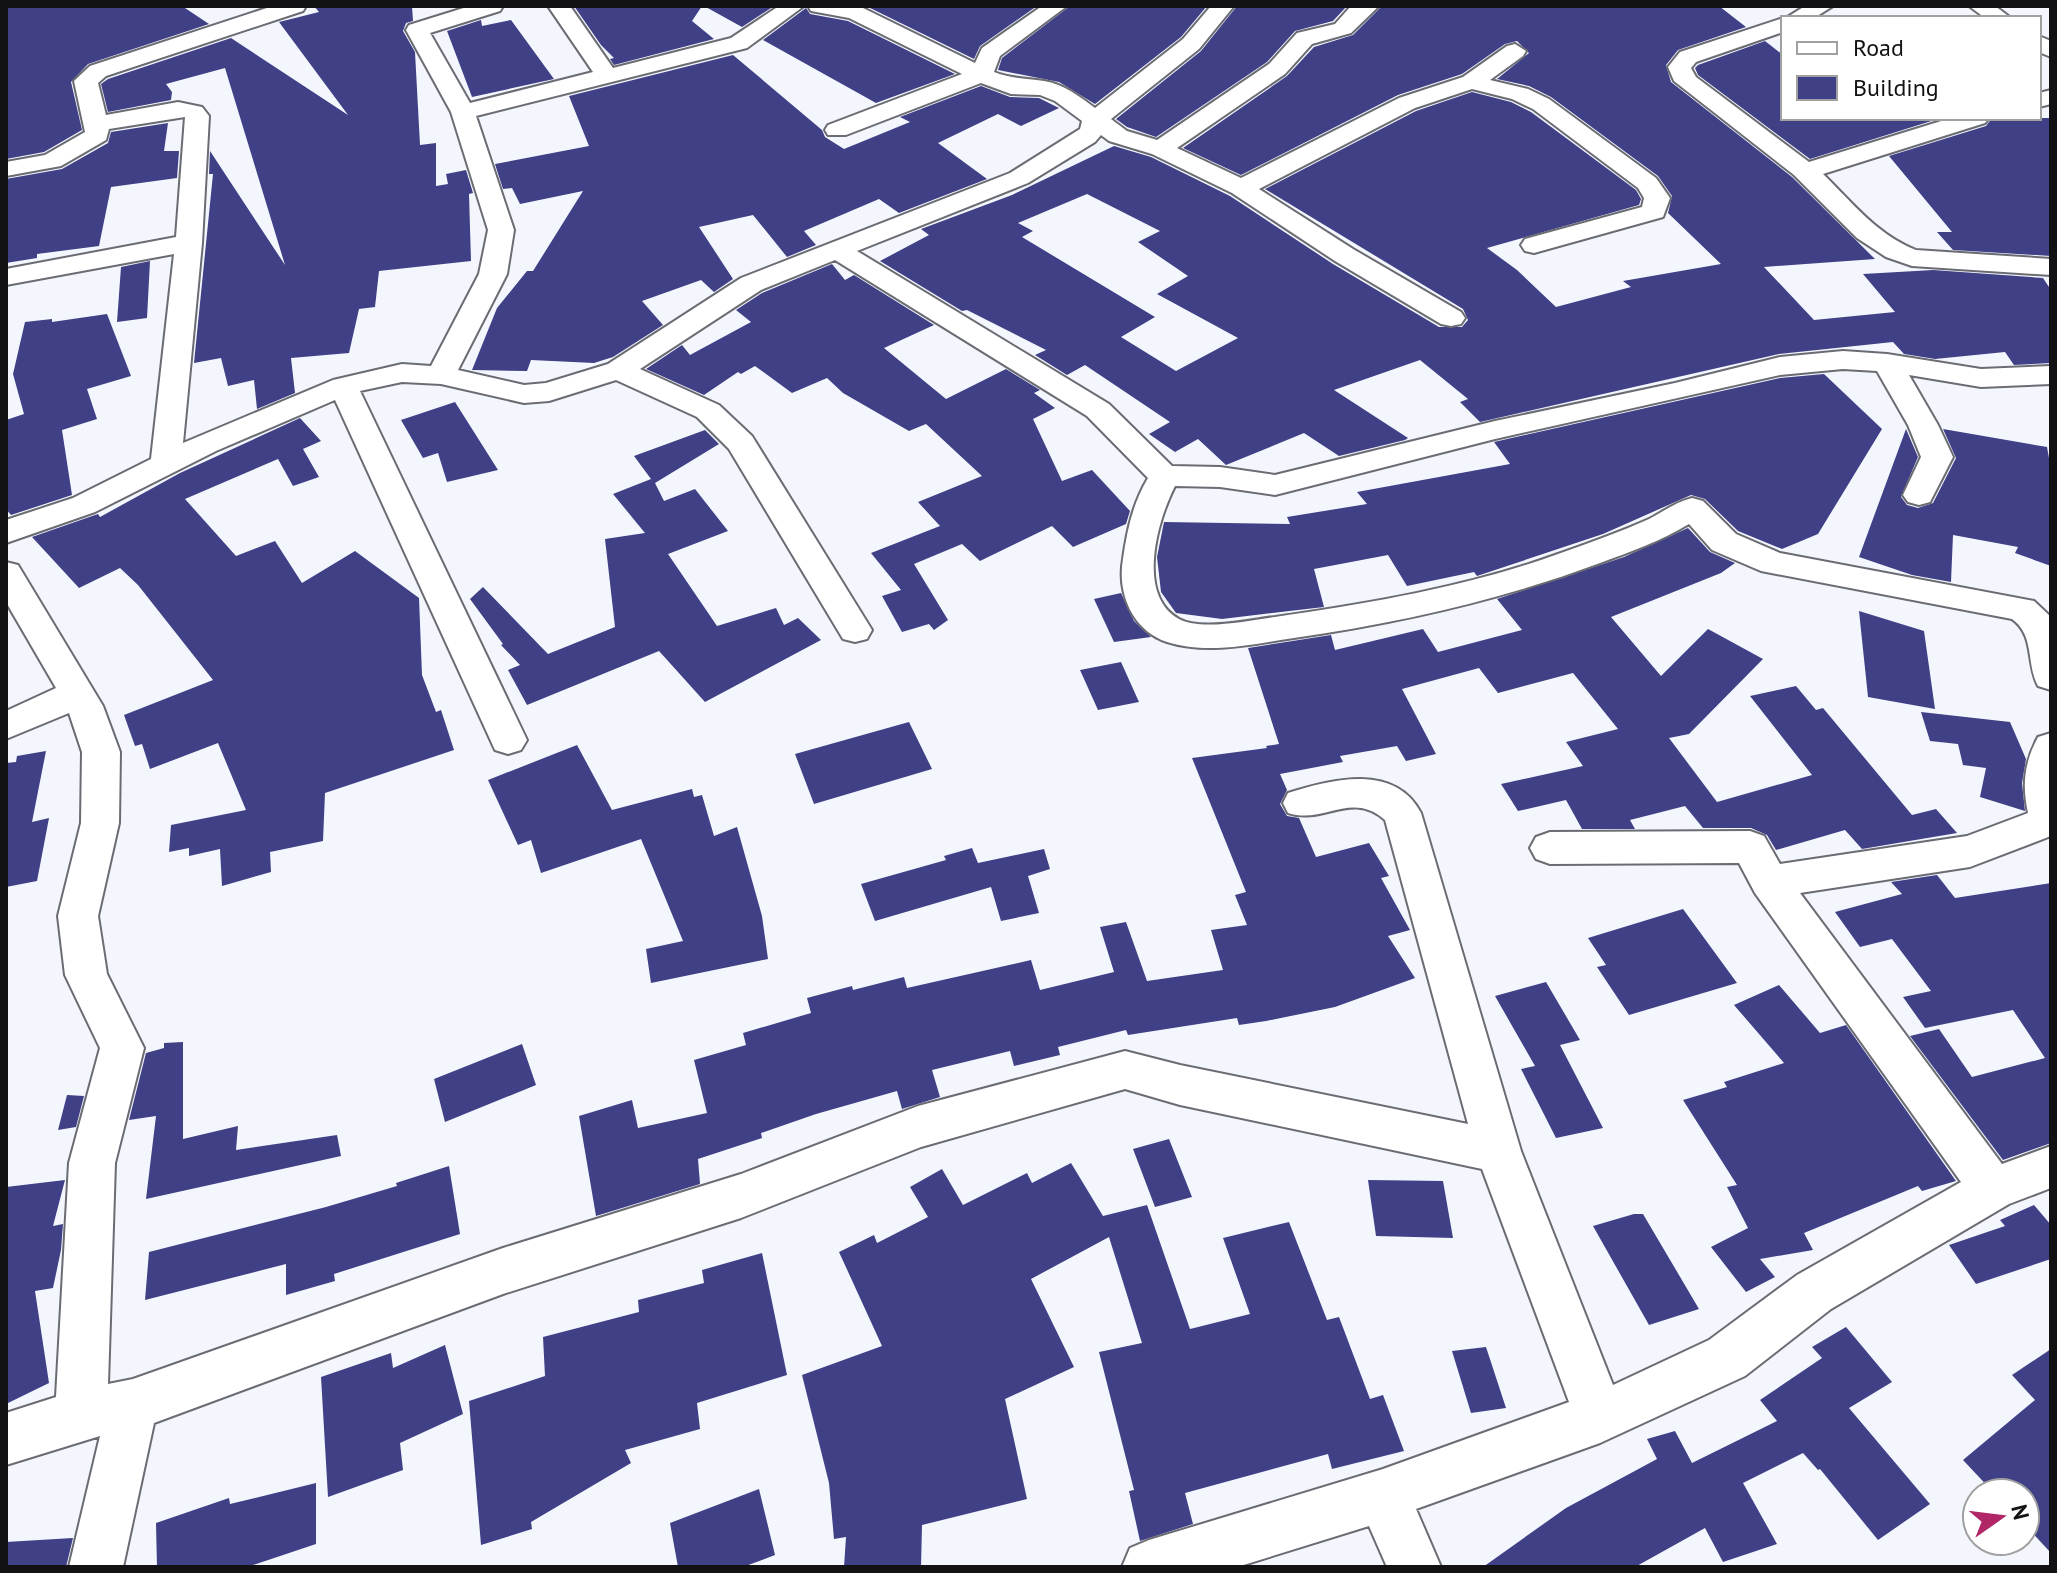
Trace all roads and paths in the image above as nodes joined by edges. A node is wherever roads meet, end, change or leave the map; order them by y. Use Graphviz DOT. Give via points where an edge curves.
graph roads {
  1 [pos="295,6"];
  2 [pos="492,6"];
  3 [pos="559,6"];
  4 [pos="793,6"];
  5 [pos="819,6"];
  6 [pos="1056,6"];
  7 [pos="1223,6"];
  8 [pos="1368,6"];
  9 [pos="1822,6"];
  10 [pos="1801,16"];
  11 [pos="1781,26"];
  12 [pos="1515,51"];
  13 [pos="981,75"];
  14 [pos="608,77"];
  15 [pos="1471,82"];
  16 [pos="463,112"];
  17 [pos="1970,120"];
  18 [pos="1094,121"];
  19 [pos="96,124"];
  20 [pos="837,130"];
  21 [pos="1161,149"];
  22 [pos="6,169"];
  23 [pos="1806,172"];
  24 [pos="1241,188"];
  25 [pos="189,243"];
  26 [pos="1534,245"];
  27 [pos="838,251"];
  28 [pos="2051,267"];
  29 [pos="6,277"];
  30 [pos="1451,318"];
  31 [pos="1887,363"];
  32 [pos="618,370"];
  33 [pos="441,375"];
  34 [pos="2051,375"];
  35 [pos="343,386"];
  36 [pos="166,462"];
  37 [pos="1165,477"];
  38 [pos="1919,495"];
  39 [pos="6,532"];
  40 [pos="6,573"];
  41 [pos="855,630"];
  42 [pos="2051,677"];
  43 [pos="77,693"];
  44 [pos="6,725"];
  45 [pos="508,740"];
  46 [pos="2051,747"];
  47 [pos="1302,803"];
  48 [pos="1550,848"];
  49 [pos="1769,882"];
  50 [pos="1498,1151"];
  51 [pos="2051,1167"];
  52 [pos="1993,1189"];
  53 [pos="133,1405"];
  54 [pos="81,1414"];
  55 [pos="1600,1417"];
  56 [pos="6,1439"];
  57 [pos="1383,1495"];
  58 [pos="96,1567"];
  59 [pos="1149,1567"];
  60 [pos="1414,1567"];
  1 -- 19 [label="street" via="98,71 85,86"];
  2 -- 16 [label="street" via="417,30"];
  3 -- 14 [label="street"];
  4 -- 14 [label="street" via="739,43"];
  5 -- 13 [label="street" via="855,13"];
  6 -- 13 [label="street" via="990,53"];
  7 -- 18 [label="street" via="1191,44"];
  8 -- 21 [label="street" via="1358,11 1353,23 1327,36 1305,38 1277,69"];
  9 -- 10 [label="street"];
  11 -- 23 [label="street" via="1688,57 1679,67 1686,81"];
  12 -- 15 [label="street"];
  13 -- 18 [label="street" via="1011,87 1044,88"];
  13 -- 20 [label="street"];
  14 -- 16 [label="street"];
  15 -- 24 [label="street" via="1407,103"];
  15 -- 26 [label="street" via="1541,104 1647,183 1657,198 1654,212"];
  16 -- 33 [label="street" via="501,230 493,274"];
  17 -- 23 [label="street"];
  18 -- 21 [label="street" via="1118,136"];
  18 -- 27 [label="street" via="1086,137 1019,178"];
  19 -- 22 [label="street" via="97,135 52,161"];
  19 -- 25 [label="street" via="178,109 194,112"];
  21 -- 24 [label="street"];
  23 -- 28 [label="street" via="1854,220 1900,255"];
  24 -- 30 [label="street"];
  25 -- 29 [label="street"];
  25 -- 36 [label="street"];
  27 -- 32 [label="street" via="751,284"];
  27 -- 37 [label="street" via="1098,410"];
  31 -- 34 [label="street" via="1981,378"];
  31 -- 37 [label="street" via="1843,360 1780,366 1275,485 1250,478"];
  31 -- 38 [label="street" via="1937,457"];
  32 -- 33 [label="street" via="524,394"];
  32 -- 41 [label="street" via="708,411 741,443"];
  33 -- 35 [label="street" via="402,373"];
  35 -- 36 [label="street"];
  35 -- 45 [label="street"];
  36 -- 39 [label="street" via="84,505"];
  37 -- 42 [label="street" via="1146,510 1136,582 1151,618 1190,635 1255,631 1422,606 1569,561 1659,527 1692,508 1724,542 1773,563 2022,609 2043,628"];
  40 -- 43 [label="street"];
  43 -- 44 [label="street"];
  43 -- 54 [label="street" via="101,752 100,823 78,916 86,975 122,1048 92,1163"];
  46 -- 49 [label="street" via="2040,784 2049,821 1970,851"];
  47 -- 50 [label="street" via="1363,790 1388,798 1402,813"];
  48 -- 49 [label="street" via="1750,847"];
  49 -- 52 [label="street"];
  50 -- 53 [label="street" via="1125,1070 918,1127 741,1196 503,1271"];
  50 -- 55 [label="street"];
  51 -- 52 [label="street"];
  52 -- 55 [label="street" via="1814,1292 1727,1358"];
  53 -- 54 [label="street"];
  53 -- 58 [label="street"];
  54 -- 56 [label="street"];
  55 -- 57 [label="street"];
  57 -- 59 [label="street"];
  57 -- 60 [label="street"];
}
